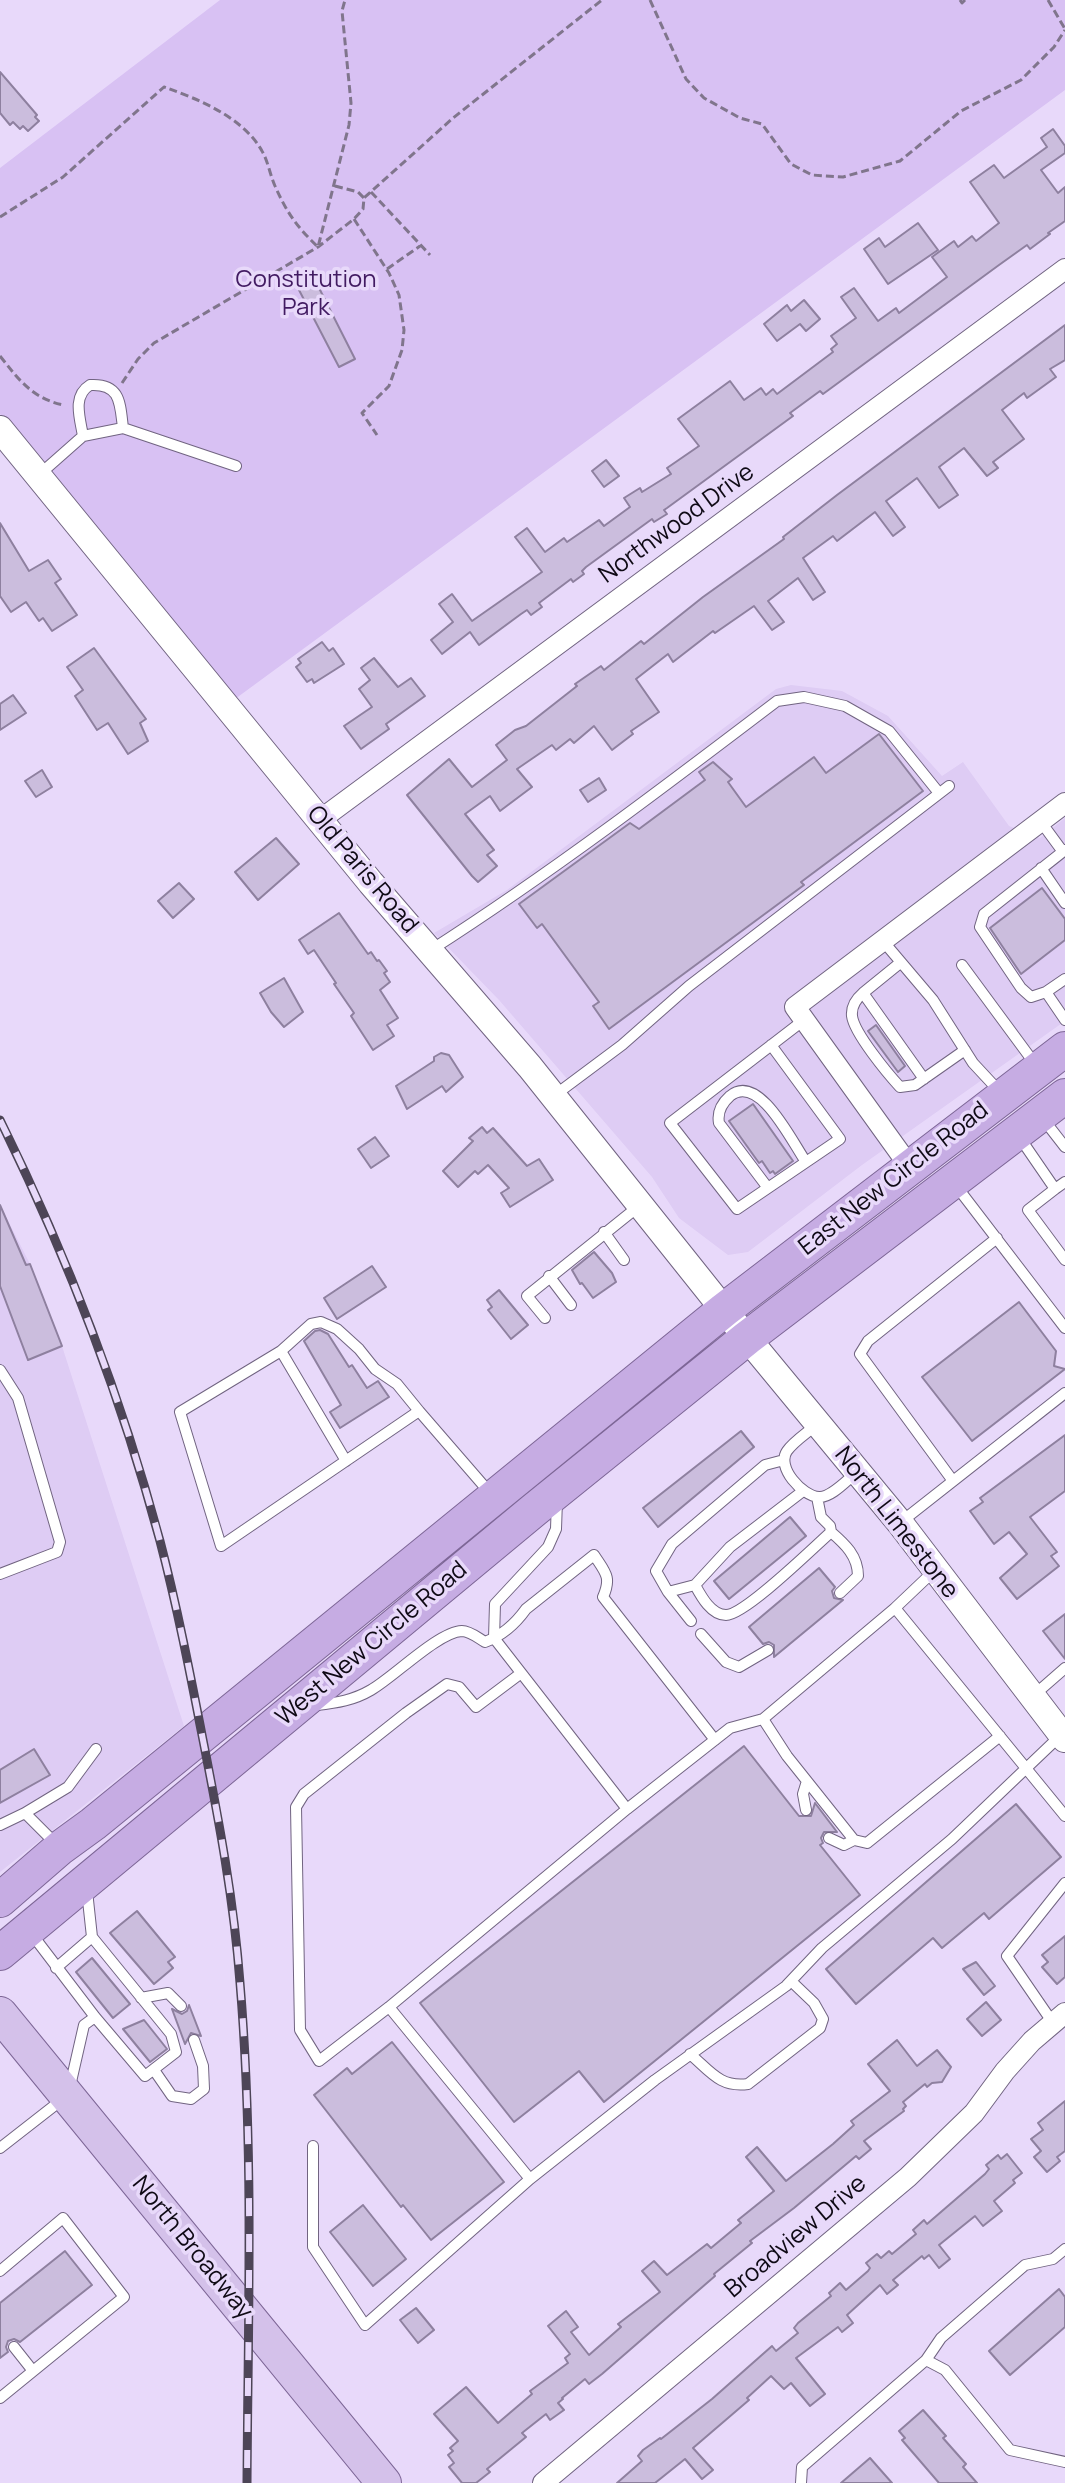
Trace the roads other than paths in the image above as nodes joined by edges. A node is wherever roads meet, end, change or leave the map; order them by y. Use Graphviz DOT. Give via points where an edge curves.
graph roads {
  1 [pos="1065,269"];
  2 [pos="123,428"];
  3 [pos="0,429"];
  4 [pos="83,436"];
  5 [pos="236,466"];
  6 [pos="38,476"];
  7 [pos="949,786"];
  8 [pos="939,793"];
  9 [pos="1065,803"];
  10 [pos="320,820"];
  11 [pos="1041,822"];
  12 [pos="1064,851"];
  13 [pos="1041,868"];
  14 [pos="1065,903"];
  15 [pos="883,941"];
  16 [pos="430,951"];
  17 [pos="900,963"];
  18 [pos="962,965"];
  19 [pos="1065,979"];
  20 [pos="1046,992"];
  21 [pos="863,993"];
  22 [pos="804,1020"];
  23 [pos="1065,1020"];
  24 [pos="771,1045"];
  25 [pos="965,1050"];
  26 [pos="1052,1059"];
  27 [pos="924,1079"];
  28 [pos="553,1096"];
  29 [pos="1003,1096"];
  30 [pos="1040,1115"];
  31 [pos="1065,1147"];
  32 [pos="806,1162"];
  33 [pos="910,1167"];
  34 [pos="953,1181"];
  35 [pos="1065,1182"];
  36 [pos="768,1188"];
  37 [pos="1055,1189"];
  38 [pos="640,1205"];
  39 [pos="604,1232"];
  40 [pos="997,1238"];
  41 [pos="624,1260"];
  42 [pos="1065,1260"];
  43 [pos="549,1276"];
  44 [pos="571,1305"];
  45 [pos="724,1310"];
  46 [pos="545,1318"];
  47 [pos="1065,1328"];
  48 [pos="747,1338"];
  49 [pos="281,1351"];
  50 [pos="0,1370"];
  51 [pos="1065,1393"];
  52 [pos="419,1411"];
  53 [pos="817,1423"];
  54 [pos="784,1460"];
  55 [pos="346,1461"];
  56 [pos="857,1472"];
  57 [pos="953,1481"];
  58 [pos="557,1491"];
  59 [pos="803,1491"];
  60 [pos="817,1497"];
  61 [pos="494,1498"];
  62 [pos="900,1523"];
  63 [pos="831,1532"];
  64 [pos="934,1571"];
  65 [pos="0,1574"];
  66 [pos="695,1585"];
  67 [pos="668,1592"];
  68 [pos="840,1593"];
  69 [pos="895,1608"];
  70 [pos="691,1621"];
  71 [pos="701,1634"];
  72 [pos="494,1638"];
  73 [pos="768,1650"];
  74 [pos="1065,1668"];
  75 [pos="520,1674"];
  76 [pos="1031,1697"];
  77 [pos="298,1707"];
  78 [pos="763,1719"];
  79 [pos="1000,1736"];
  80 [pos="1063,1736"];
  81 [pos="715,1740"];
  82 [pos="96,1749"];
  83 [pos="1025,1768"];
  84 [pos="807,1781"];
  85 [pos="627,1809"];
  86 [pos="806,1810"];
  87 [pos="25,1813"];
  88 [pos="1065,1816"];
  89 [pos="0,1825"];
  90 [pos="829,1838"];
  91 [pos="854,1840"];
  92 [pos="60,1848"];
  93 [pos="86,1881"];
  94 [pos="1065,1883"];
  95 [pos="4,1890"];
  96 [pos="29,1930"];
  97 [pos="92,1937"];
  98 [pos="0,1953"];
  99 [pos="56,1968"];
  100 [pos="791,1981"];
  101 [pos="141,1998"];
  102 [pos="181,2006"];
  103 [pos="389,2007"];
  104 [pos="0,2014"];
  105 [pos="95,2017"];
  106 [pos="1059,2018"];
  107 [pos="194,2040"];
  108 [pos="690,2054"];
  109 [pos="154,2070"];
  110 [pos="68,2095"];
  111 [pos="2,2143"];
  112 [pos="313,2146"];
  113 [pos="530,2179"];
  114 [pos="1065,2249"];
  115 [pos="0,2271"];
  116 [pos="14,2347"];
  117 [pos="926,2360"];
  118 [pos="33,2371"];
  119 [pos="0,2398"];
  120 [pos="1065,2462"];
  121 [pos="384,2483"];
  122 [pos="543,2483"];
  123 [pos="801,2483"];
  1 -- 10 [label="street, Northwood Drive"];
  2 -- 4 [label="lane"];
  2 -- 4 [label="lane" via="116,392 90,385 80,395 78,409"];
  2 -- 5 [label="lane"];
  3 -- 6 [label="street, Old Paris Road"];
  4 -- 6 [label="lane"];
  6 -- 10 [label="street, Old Paris Road"];
  7 -- 8 [label="lane"];
  8 -- 16 [label="lane" via="889,731 845,706 804,697 777,701 595,838"];
  8 -- 28 [label="lane"];
  9 -- 11 [label="street"];
  10 -- 16 [label="street, Old Paris Road"];
  11 -- 12 [label="lane"];
  11 -- 15 [label="street"];
  12 -- 13 [label="lane"];
  13 -- 14 [label="lane"];
  13 -- 20 [label="lane" via="984,914 980,927 1021,988 1031,997"];
  15 -- 17 [label="lane"];
  15 -- 22 [label="street" via="795,1007"];
  16 -- 28 [label="street, Old Paris Road"];
  17 -- 21 [label="lane"];
  17 -- 25 [label="lane" via="933,1000"];
  18 -- 26 [label="lane"];
  19 -- 20 [label="lane"];
  20 -- 23 [label="lane"];
  21 -- 27 [label="lane"];
  21 -- 27 [label="lane" via="852,1014 862,1036 900,1087"];
  22 -- 24 [label="lane"];
  22 -- 33 [label="street"];
  24 -- 32 [label="lane" via="840,1139"];
  24 -- 36 [label="lane" via="670,1123 737,1209"];
  25 -- 27 [label="lane"];
  25 -- 29 [label="lane"];
  26 -- 29 [label="highway, East New Circle Road"];
  28 -- 38 [label="street, Old Paris Road"];
  29 -- 33 [label="highway, East New Circle Road"];
  30 -- 31 [label="lane"];
  30 -- 34 [label="highway, East New Circle Road"];
  30 -- 37 [label="lane"];
  32 -- 36 [label="lane"];
  32 -- 36 [label="lane" via="764,1101 754,1092 733,1093 722,1103 719,1123"];
  33 -- 45 [label="highway, East New Circle Road"];
  34 -- 40 [label="lane"];
  34 -- 48 [label="highway, East New Circle Road"];
  35 -- 37 [label="lane"];
  37 -- 42 [label="lane" via="1028,1210"];
  38 -- 39 [label="lane"];
  38 -- 45 [label="street, Old Paris Road"];
  39 -- 41 [label="lane"];
  39 -- 43 [label="lane"];
  40 -- 47 [label="lane"];
  40 -- 57 [label="lane" via="868,1341 860,1354"];
  43 -- 44 [label="lane"];
  43 -- 46 [label="lane" via="527,1296"];
  45 -- 48 [label="street, North Limestone"];
  45 -- 61 [label="highway, West New Circle Road"];
  48 -- 53 [label="street, North Limestone"];
  48 -- 58 [label="highway, West New Circle Road"];
  49 -- 52 [label="lane" via="311,1324 329,1325 397,1384"];
  49 -- 55 [label="lane"];
  49 -- 55 [label="lane" via="180,1412 221,1546"];
  50 -- 65 [label="lane" via="18,1398 60,1542 57,1552"];
  51 -- 57 [label="lane"];
  52 -- 55 [label="lane"];
  52 -- 61 [label="lane"];
  53 -- 54 [label="lane"];
  53 -- 56 [label="street, North Limestone"];
  54 -- 59 [label="lane"];
  54 -- 67 [label="lane" via="765,1465 672,1544 656,1571"];
  56 -- 60 [label="lane"];
  56 -- 62 [label="street, North Limestone"];
  57 -- 62 [label="lane"];
  58 -- 72 [label="lane" via="556,1529 548,1547 495,1604"];
  58 -- 77 [label="highway, West New Circle Road"];
  59 -- 60 [label="lane"];
  59 -- 66 [label="lane" via="730,1547"];
  60 -- 63 [label="lane"];
  61 -- 92 [label="highway, West New Circle Road"];
  62 -- 64 [label="street, North Limestone"];
  63 -- 66 [label="lane" via="734,1613 716,1612"];
  63 -- 68 [label="lane" via="858,1563 858,1576"];
  64 -- 69 [label="lane"];
  64 -- 76 [label="street, North Limestone"];
  66 -- 67 [label="lane"];
  67 -- 70 [label="lane"];
  69 -- 78 [label="lane"];
  69 -- 79 [label="lane"];
  71 -- 73 [label="lane" via="726,1662 739,1667"];
  72 -- 75 [label="lane"];
  72 -- 77 [label="lane" via="485,1642 457,1632 351,1700"];
  72 -- 81 [label="lane" via="594,1555 607,1575 603,1597"];
  74 -- 76 [label="lane"];
  75 -- 85 [label="lane"];
  75 -- 103 [label="lane" via="476,1707 459,1687 447,1684 304,1794 296,1807 300,2030 319,2061"];
  76 -- 80 [label="street, North Limestone"];
  77 -- 93 [label="highway, West New Circle Road"];
  78 -- 81 [label="lane" via="730,1728"];
  78 -- 84 [label="lane"];
  79 -- 83 [label="lane"];
  79 -- 91 [label="lane" via="867,1843"];
  80 -- 83 [label="lane"];
  81 -- 85 [label="lane"];
  82 -- 87 [label="lane" via="68,1787"];
  83 -- 88 [label="lane"];
  83 -- 100 [label="lane"];
  84 -- 86 [label="lane"];
  84 -- 91 [label="lane"];
  85 -- 103 [label="lane"];
  87 -- 89 [label="lane"];
  87 -- 92 [label="lane"];
  90 -- 91 [label="lane" via="844,1845"];
  92 -- 95 [label="highway, West New Circle Road"];
  93 -- 96 [label="highway, West New Circle Road"];
  93 -- 97 [label="lane"];
  94 -- 106 [label="lane" via="1007,1956"];
  96 -- 98 [label="highway, West New Circle Road"];
  96 -- 99 [label="lane"];
  97 -- 99 [label="lane"];
  97 -- 101 [label="lane"];
  99 -- 105 [label="lane"];
  100 -- 108 [label="lane"];
  100 -- 108 [label="lane" via="814,2003 823,2019 820,2028 748,2084 720,2081"];
  101 -- 102 [label="lane" via="168,1993"];
  101 -- 109 [label="lane" via="171,2034 176,2052"];
  103 -- 113 [label="lane"];
  104 -- 110 [label="main road, North Broadway"];
  105 -- 109 [label="lane" via="145,2076"];
  105 -- 110 [label="lane" via="84,2025"];
  106 -- 122 [label="street, Broadview Drive" via="908,2177"];
  107 -- 109 [label="lane" via="204,2089 191,2099 172,2096"];
  108 -- 113 [label="lane"];
  110 -- 111 [label="lane"];
  110 -- 121 [label="main road, North Broadway"];
  112 -- 113 [label="lane" via="313,2247 365,2325"];
  114 -- 117 [label="lane" via="1053,2259 1025,2265 941,2338"];
  115 -- 118 [label="lane" via="63,2218 124,2297"];
  116 -- 118 [label="lane"];
  117 -- 120 [label="lane" via="945,2370 1010,2450"];
  117 -- 123 [label="lane" via="802,2467"];
  118 -- 119 [label="lane"];
}
